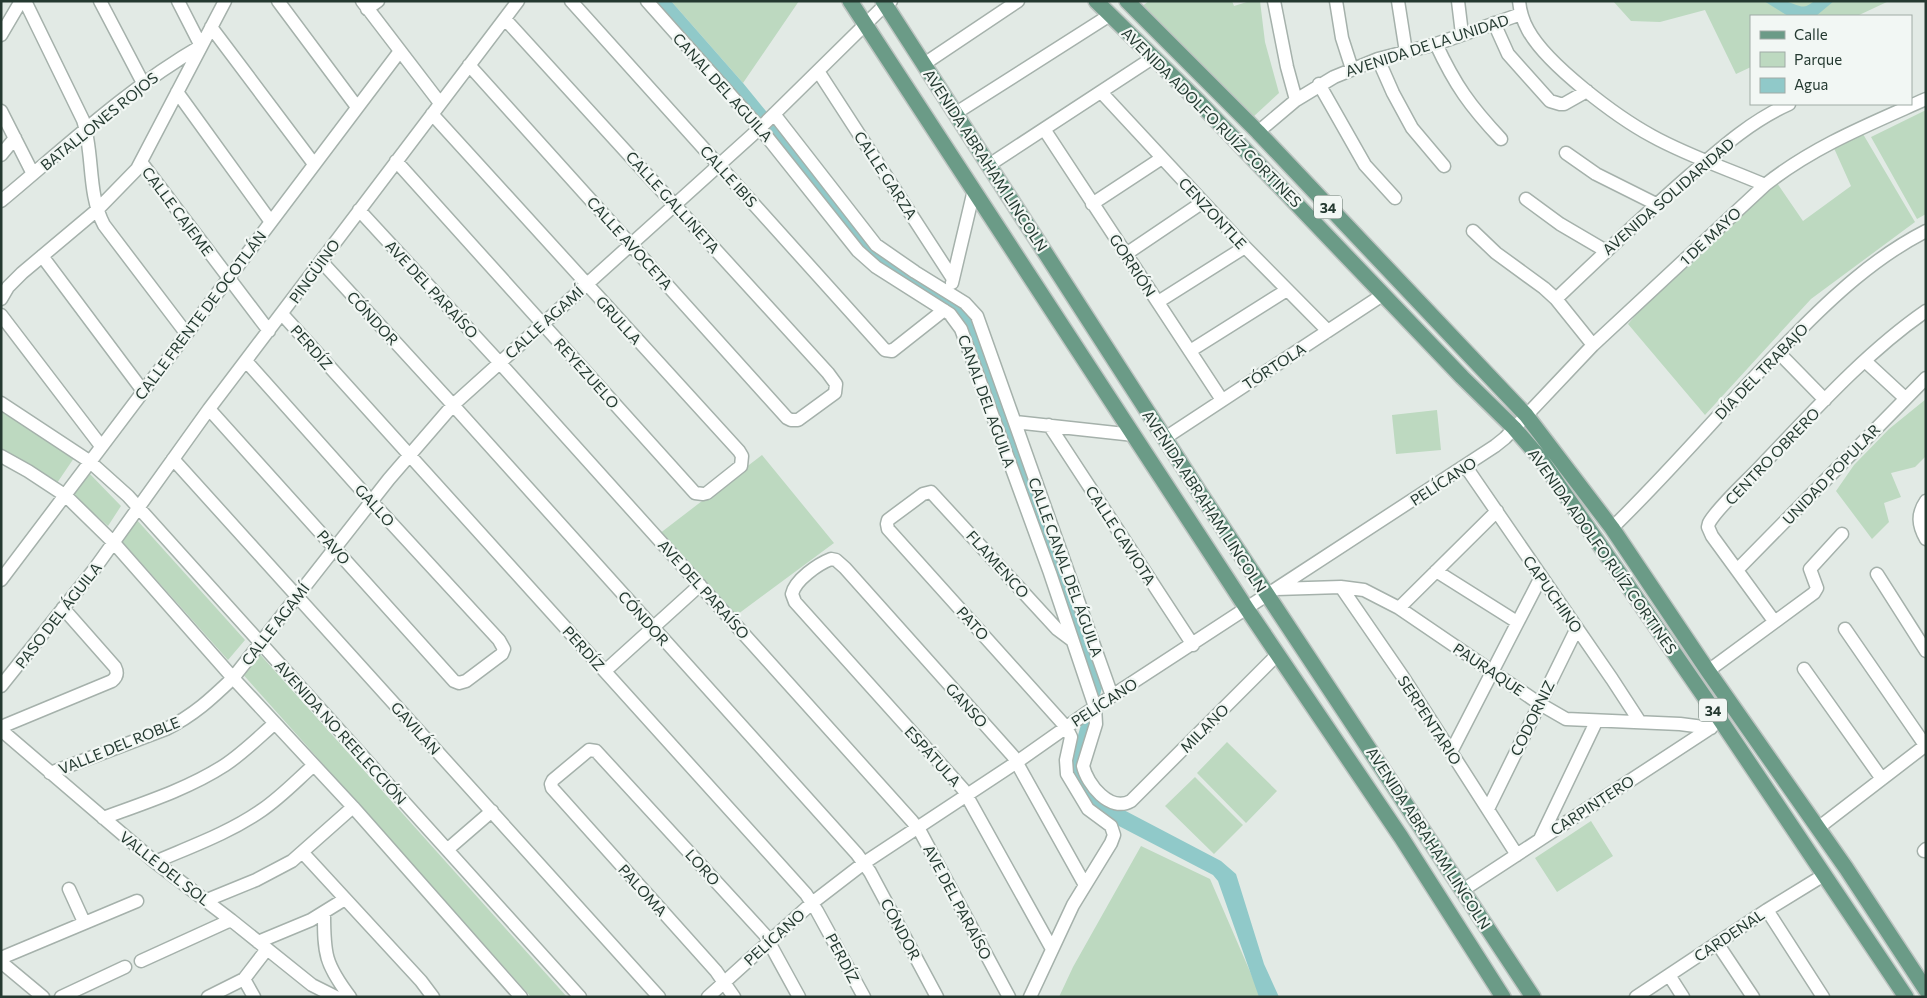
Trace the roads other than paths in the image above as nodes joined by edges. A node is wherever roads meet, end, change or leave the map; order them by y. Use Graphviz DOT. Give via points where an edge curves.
graph roads {
  1 [pos="21,1"];
  2 [pos="25,1"];
  3 [pos="100,1"];
  4 [pos="178,1"];
  5 [pos="225,1"];
  6 [pos="278,1"];
  7 [pos="518,1"];
  8 [pos="571,1"];
  9 [pos="647,1"];
  10 [pos="850,1"];
  11 [pos="1018,1"];
  12 [pos="1096,1"];
  13 [pos="1127,1"];
  14 [pos="1274,1"];
  15 [pos="1336,1"];
  16 [pos="1398,1"];
  17 [pos="1458,1"];
  18 [pos="1518,1"];
  19 [pos="886,2"];
  20 [pos="369,4"];
  21 [pos="1521,14"];
  22 [pos="1110,15"];
  23 [pos="505,19"];
  24 [pos="1494,24"];
  25 [pos="866,25"];
  26 [pos="211,27"];
  27 [pos="1462,34"];
  28 [pos="1,35"];
  29 [pos="1436,44"];
  30 [pos="201,46"];
  31 [pos="400,51"];
  32 [pos="1406,52"];
  33 [pos="1154,57"];
  34 [pos="1378,59"];
  35 [pos="924,64"];
  36 [pos="469,66"];
  37 [pos="1352,69"];
  38 [pos="818,71"];
  39 [pos="143,83"];
  40 [pos="1319,84"];
  41 [pos="1587,91"];
  42 [pos="177,92"];
  43 [pos="1101,92"];
  44 [pos="1926,99"];
  45 [pos="1198,100"];
  46 [pos="1296,100"];
  47 [pos="440,103"];
  48 [pos="1786,105"];
  49 [pos="358,107"];
  50 [pos="1,111"];
  51 [pos="956,113"];
  52 [pos="432,114"];
  53 [pos="767,121"];
  54 [pos="1044,129"];
  55 [pos="86,130"];
  56 [pos="1258,132"];
  57 [pos="15,138"];
  58 [pos="1501,139"];
  59 [pos="1248,153"];
  60 [pos="1566,153"];
  61 [pos="1,155"];
  62 [pos="1162,158"];
  63 [pos="396,161"];
  64 [pos="1707,161"];
  65 [pos="141,162"];
  66 [pos="314,164"];
  67 [pos="719,165"];
  68 [pos="990,165"];
  69 [pos="1444,166"];
  70 [pos="33,174"];
  71 [pos="1765,184"];
  72 [pos="974,190"];
  73 [pos="1316,194"];
  74 [pos="1395,198"];
  75 [pos="1526,199"];
  76 [pos="1,201"];
  77 [pos="1203,202"];
  78 [pos="675,204"];
  79 [pos="1092,204"];
  80 [pos="1656,204"];
  81 [pos="97,210"];
  82 [pos="359,210"];
  83 [pos="271,222"];
  84 [pos="1473,231"];
  85 [pos="1926,231"];
  86 [pos="630,244"];
  87 [pos="1245,247"];
  88 [pos="1606,251"];
  89 [pos="1126,254"];
  90 [pos="42,256"];
  91 [pos="321,261"];
  92 [pos="228,278"];
  93 [pos="954,279"];
  94 [pos="586,284"];
  95 [pos="1287,290"];
  96 [pos="950,293"];
  97 [pos="1384,294"];
  98 [pos="1,299"];
  99 [pos="1556,299"];
  100 [pos="1158,302"];
  101 [pos="944,310"];
  102 [pos="1926,311"];
  103 [pos="282,314"];
  104 [pos="1,315"];
  105 [pos="543,323"];
  106 [pos="269,331"];
  107 [pos="1328,331"];
  108 [pos="186,333"];
  109 [pos="1593,345"];
  110 [pos="1190,351"];
  111 [pos="1778,352"];
  112 [pos="246,361"];
  113 [pos="1865,361"];
  114 [pos="499,362"];
  115 [pos="1926,378"];
  116 [pos="143,390"];
  117 [pos="1905,398"];
  118 [pos="1222,400"];
  119 [pos="1826,400"];
  120 [pos="1,402"];
  121 [pos="453,405"];
  122 [pos="209,409"];
  123 [pos="1526,415"];
  124 [pos="791,420"];
  125 [pos="1015,422"];
  126 [pos="1049,425"];
  127 [pos="1514,428"];
  128 [pos="1134,435"];
  129 [pos="1164,438"];
  130 [pos="101,446"];
  131 [pos="409,454"];
  132 [pos="173,459"];
  133 [pos="4,461"];
  134 [pos="90,461"];
  135 [pos="1466,467"];
  136 [pos="1555,479"];
  137 [pos="699,494"];
  138 [pos="923,494"];
  139 [pos="66,496"];
  140 [pos="371,501"];
  141 [pos="1926,501"];
  142 [pos="138,507"];
  143 [pos="1497,511"];
  144 [pos="1612,528"];
  145 [pos="1842,534"];
  146 [pos="1926,539"];
  147 [pos="114,543"];
  148 [pos="335,548"];
  149 [pos="818,566"];
  150 [pos="1736,570"];
  151 [pos="1436,571"];
  152 [pos="1877,574"];
  153 [pos="1541,577"];
  154 [pos="1,580"];
  155 [pos="700,586"];
  156 [pos="1341,586"];
  157 [pos="1271,592"];
  158 [pos="296,595"];
  159 [pos="63,608"];
  160 [pos="1399,608"];
  161 [pos="1246,609"];
  162 [pos="1774,621"];
  163 [pos="1517,622"];
  164 [pos="653,628"];
  165 [pos="1578,628"];
  166 [pos="1845,629"];
  167 [pos="260,641"];
  168 [pos="1073,641"];
  169 [pos="1192,645"];
  170 [pos="1926,651"];
  171 [pos="1278,654"];
  172 [pos="1804,669"];
  173 [pos="1708,671"];
  174 [pos="605,672"];
  175 [pos="1493,672"];
  176 [pos="233,678"];
  177 [pos="460,683"];
  178 [pos="1,686"];
  179 [pos="1112,696"];
  180 [pos="1540,704"];
  181 [pos="1095,707"];
  182 [pos="1596,722"];
  183 [pos="1640,722"];
  184 [pos="275,723"];
  185 [pos="1716,725"];
  186 [pos="1066,727"];
  187 [pos="1,729"];
  188 [pos="1925,745"];
  189 [pos="592,749"];
  190 [pos="1451,752"];
  191 [pos="1017,762"];
  192 [pos="314,765"];
  193 [pos="50,773"];
  194 [pos="1882,779"];
  195 [pos="967,795"];
  196 [pos="353,807"];
  197 [pos="1488,809"];
  198 [pos="492,812"];
  199 [pos="103,818"];
  200 [pos="917,827"];
  201 [pos="1818,828"];
  202 [pos="1540,839"];
  203 [pos="448,849"];
  204 [pos="303,853"];
  205 [pos="1517,854"];
  206 [pos="156,862"];
  207 [pos="864,863"];
  208 [pos="1824,875"];
  209 [pos="1085,885"];
  210 [pos="69,889"];
  211 [pos="1463,890"];
  212 [pos="345,899"];
  213 [pos="207,900"];
  214 [pos="137,901"];
  215 [pos="812,903"];
  216 [pos="1767,910"];
  217 [pos="324,914"];
  218 [pos="232,920"];
  219 [pos="84,922"];
  220 [pos="769,941"];
  221 [pos="1717,943"];
  222 [pos="262,945"];
  223 [pos="1052,949"];
  224 [pos="1,958"];
  225 [pos="141,961"];
  226 [pos="1,962"];
  227 [pos="125,967"];
  228 [pos="1669,975"];
  229 [pos="334,976"];
  230 [pos="244,979"];
  231 [pos="725,982"];
  232 [pos="322,990"];
  233 [pos="1926,990"];
  234 [pos="43,997"];
  235 [pos="61,997"];
  236 [pos="208,997"];
  237 [pos="254,997"];
  238 [pos="336,997"];
  239 [pos="350,997"];
  240 [pos="433,997"];
  241 [pos="521,997"];
  242 [pos="580,997"];
  243 [pos="659,997"];
  244 [pos="708,997"];
  245 [pos="734,997"];
  246 [pos="799,997"];
  247 [pos="864,997"];
  248 [pos="937,997"];
  249 [pos="1009,997"];
  250 [pos="1030,997"];
  251 [pos="1503,997"];
  252 [pos="1533,997"];
  253 [pos="1636,997"];
  254 [pos="1683,997"];
  255 [pos="1753,997"];
  256 [pos="1824,997"];
  257 [pos="1906,997"];
  1 -- 28 [label="street"];
  2 -- 55 [label="street"];
  3 -- 39 [label="street"];
  4 -- 30 [label="street"];
  5 -- 26 [label="street"];
  6 -- 49 [label="street"];
  7 -- 23 [label="street, PINGÜINO"];
  8 -- 67 [label="street, CALLE IBIS"];
  9 -- 53 [label="street, CANAL DEL AGUILA"];
  10 -- 25 [label="main road"];
  11 -- 35 [label="street"];
  12 -- 22 [label="main road, AVENIDA ADOLFO RUÍZ CORTINES / 34"];
  13 -- 56 [label="main road, AVENIDA ADOLFO RUÍZ CORTINES / 34"];
  14 -- 46 [label="street"];
  15 -- 37 [label="street" via="1342,38"];
  16 -- 32 [label="street"];
  17 -- 27 [label="street"];
  18 -- 21 [label="street"];
  19 -- 25 [label="street, CALLE AGAMÍ"];
  19 -- 35 [label="main road, AVENIDA ABRAHAM LINCOLN"];
  20 -- 31 [label="street"];
  21 -- 24 [label="street, AVENIDA DE LA UNIDAD"];
  21 -- 41 [label="street, AVENIDA DE LA UNIDAD" via="1540,47"];
  22 -- 33 [label="main road, AVENIDA ADOLFO RUÍZ CORTINES / 34"];
  22 -- 51 [label="street"];
  23 -- 36 [label="street, PINGÜINO"];
  23 -- 78 [label="street, CALLE GALLINETA"];
  24 -- 27 [label="street, AVENIDA DE LA UNIDAD"];
  24 -- 41 [label="street" via="1508,54 1550,101 1564,104"];
  25 -- 38 [label="street, CALLE AGAMÍ"];
  25 -- 72 [label="main road"];
  26 -- 30 [label="street"];
  26 -- 66 [label="street"];
  27 -- 29 [label="street, AVENIDA DE LA UNIDAD"];
  29 -- 32 [label="street, AVENIDA DE LA UNIDAD"];
  29 -- 58 [label="street" via="1463,96"];
  30 -- 39 [label="street, BATALLONES ROJOS"];
  30 -- 42 [label="street"];
  31 -- 47 [label="street"];
  31 -- 49 [label="street, CALLE FRENTE DE OCOTLÁN"];
  32 -- 34 [label="street, AVENIDA DE LA UNIDAD"];
  33 -- 43 [label="street"];
  33 -- 45 [label="main road, AVENIDA ADOLFO RUÍZ CORTINES / 34"];
  34 -- 37 [label="street, AVENIDA DE LA UNIDAD"];
  34 -- 69 [label="street" via="1407,120"];
  35 -- 51 [label="main road, AVENIDA ABRAHAM LINCOLN"];
  36 -- 47 [label="street, PINGÜINO"];
  36 -- 86 [label="street, CALLE AVOCETA"];
  37 -- 40 [label="street, AVENIDA DE LA UNIDAD"];
  38 -- 53 [label="street, CALLE AGAMÍ"];
  38 -- 93 [label="street, CALLE GARZA"];
  39 -- 55 [label="street, BATALLONES ROJOS"];
  40 -- 46 [label="street, AVENIDA DE LA UNIDAD"];
  40 -- 74 [label="street" via="1365,165"];
  41 -- 64 [label="street, AVENIDA DE LA UNIDAD" via="1653,137"];
  42 -- 65 [label="street"];
  42 -- 83 [label="street"];
  43 -- 54 [label="street"];
  43 -- 62 [label="street, CENZONTLE"];
  44 -- 71 [label="street, 1 DE MAYO" via="1808,154"];
  45 -- 56 [label="main road" via="1220,111 1243,134 1249,136"];
  45 -- 59 [label="main road, AVENIDA ADOLFO RUÍZ CORTINES / 34"];
  46 -- 56 [label="street, AVENIDA DE LA UNIDAD"];
  47 -- 52 [label="street, PINGÜINO"];
  48 -- 64 [label="street, AVENIDA SOLIDARIDAD" via="1746,128"];
  49 -- 66 [label="street, CALLE FRENTE DE OCOTLÁN"];
  50 -- 57 [label="street"];
  51 -- 68 [label="main road, AVENIDA ABRAHAM LINCOLN"];
  52 -- 63 [label="street, PINGÜINO"];
  52 -- 94 [label="street, GRULLA"];
  53 -- 67 [label="street, CALLE AGAMÍ"];
  53 -- 96 [label="street, CALLE CANAL DEL ÁGUILA" via="876,245"];
  53 -- 101 [label="street, CANAL DEL AGUILA" via="858,251 876,267"];
  54 -- 68 [label="street"];
  54 -- 79 [label="street, GORRIÓN"];
  55 -- 70 [label="street, BATALLONES ROJOS"];
  55 -- 81 [label="street"];
  56 -- 73 [label="main road, AVENIDA ADOLFO RUÍZ CORTINES / 34"];
  57 -- 61 [label="street"];
  57 -- 70 [label="street"];
  59 -- 73 [label="main road" via="1268,157 1300,189"];
  59 -- 97 [label="main road, AVENIDA ADOLFO RUÍZ CORTINES / 34"];
  60 -- 80 [label="street" via="1596,174"];
  62 -- 77 [label="street, CENZONTLE"];
  62 -- 79 [label="street"];
  63 -- 82 [label="street, PINGÜINO"];
  63 -- 105 [label="street, REYEZUELO"];
  64 -- 71 [label="street, AVENIDA DE LA UNIDAD"];
  64 -- 80 [label="street, AVENIDA SOLIDARIDAD"];
  65 -- 81 [label="street"];
  65 -- 92 [label="street, CALLE CAJEME"];
  66 -- 83 [label="street, CALLE FRENTE DE OCOTLÁN"];
  67 -- 78 [label="street, CALLE AGAMÍ"];
  67 -- 101 [label="street, CALLE IBIS" via="887,351 892,352"];
  68 -- 129 [label="main road, AVENIDA ABRAHAM LINCOLN"];
  70 -- 76 [label="street, BATALLONES ROJOS"];
  71 -- 109 [label="street, 1 DE MAYO"];
  72 -- 93 [label="street"];
  72 -- 128 [label="main road"];
  73 -- 123 [label="main road, AVENIDA ADOLFO RUÍZ CORTINES / 34"];
  75 -- 88 [label="street"];
  77 -- 87 [label="street, CENZONTLE"];
  77 -- 89 [label="street"];
  78 -- 86 [label="street, CALLE AGAMÍ"];
  78 -- 124 [label="street, CALLE GALLINETA" via="836,384 834,393 798,420"];
  79 -- 89 [label="street, GORRIÓN"];
  80 -- 88 [label="street, AVENIDA SOLIDARIDAD"];
  81 -- 90 [label="street"];
  81 -- 108 [label="street" via="104,225"];
  82 -- 91 [label="street, PINGÜINO"];
  82 -- 114 [label="street, AVE DEL PARAÍSO"];
  83 -- 92 [label="street, CALLE FRENTE DE OCOTLÁN"];
  84 -- 99 [label="street"];
  85 -- 111 [label="street, DÍA DEL TRABAJO" via="1865,271"];
  86 -- 94 [label="street, CALLE AGAMÍ"];
  86 -- 124 [label="street, CALLE AVOCETA"];
  87 -- 95 [label="street, CENZONTLE"];
  87 -- 100 [label="street"];
  88 -- 99 [label="street, AVENIDA SOLIDARIDAD"];
  89 -- 100 [label="street, GORRIÓN"];
  90 -- 98 [label="street" via="13,281"];
  90 -- 116 [label="street"];
  91 -- 103 [label="street, PINGÜINO"];
  91 -- 121 [label="street, CÓNDOR"];
  92 -- 106 [label="street, CALLE CAJEME"];
  92 -- 108 [label="street, CALLE FRENTE DE OCOTLÁN"];
  93 -- 96 [label="street"];
  94 -- 105 [label="street, CALLE AGAMÍ"];
  94 -- 137 [label="street, GRULLA" via="739,451 741,466 707,492"];
  95 -- 107 [label="street, CENZONTLE"];
  95 -- 110 [label="street"];
  96 -- 125 [label="street, CALLE CANAL DEL ÁGUILA" via="977,316"];
  97 -- 107 [label="street, TÓRTOLA"];
  97 -- 127 [label="main road, AVENIDA ADOLFO RUÍZ CORTINES / 34"];
  99 -- 109 [label="street"];
  100 -- 110 [label="street, GORRIÓN"];
  101 -- 168 [label="street, CANAL DEL AGUILA" via="956,321 965,338"];
  102 -- 113 [label="street, CENTRO OBRERO"];
  103 -- 106 [label="street, PINGÜINO"];
  103 -- 131 [label="street, PERDÍZ"];
  104 -- 130 [label="street"];
  105 -- 114 [label="street, CALLE AGAMÍ"];
  105 -- 137 [label="street, REYEZUELO"];
  106 -- 112 [label="street, PINGÜINO"];
  107 -- 118 [label="street, TÓRTOLA"];
  108 -- 116 [label="street, CALLE FRENTE DE OCOTLÁN"];
  109 -- 123 [label="street, 1 DE MAYO"];
  110 -- 118 [label="street, GORRIÓN"];
  111 -- 119 [label="street"];
  111 -- 144 [label="street, DÍA DEL TRABAJO"];
  112 -- 122 [label="street, PINGÜINO"];
  112 -- 140 [label="street, GALLO"];
  113 -- 117 [label="street"];
  113 -- 119 [label="street, CENTRO OBRERO"];
  114 -- 121 [label="street, CALLE AGAMÍ"];
  114 -- 155 [label="street, AVE DEL PARAÍSO"];
  115 -- 117 [label="street, UNIDAD POPULAR"];
  116 -- 130 [label="street, CALLE FRENTE DE OCOTLÁN"];
  117 -- 150 [label="street, UNIDAD POPULAR"];
  118 -- 129 [label="street, TÓRTOLA"];
  119 -- 150 [label="street, CENTRO OBRERO" via="1709,523 1712,536"];
  120 -- 134 [label="street, AVENIDA NO REELECCIÓN"];
  121 -- 131 [label="street, CALLE AGAMÍ"];
  121 -- 164 [label="street, CÓNDOR"];
  122 -- 132 [label="street, PINGÜINO"];
  122 -- 148 [label="street, PAVO"];
  123 -- 127 [label="street, PELÍCANO"];
  123 -- 144 [label="main road, AVENIDA ADOLFO RUÍZ CORTINES / 34"];
  125 -- 126 [label="street"];
  125 -- 179 [label="street, CALLE CANAL DEL ÁGUILA"];
  126 -- 128 [label="street"];
  126 -- 169 [label="street, CALLE GAVIOTA"];
  127 -- 135 [label="street, PELÍCANO"];
  127 -- 136 [label="main road, AVENIDA ADOLFO RUÍZ CORTINES / 34"];
  128 -- 161 [label="main road"];
  129 -- 157 [label="main road, AVENIDA ABRAHAM LINCOLN"];
  130 -- 134 [label="street, CALLE FRENTE DE OCOTLÁN"];
  131 -- 140 [label="street, CALLE AGAMÍ"];
  131 -- 174 [label="street, PERDÍZ"];
  132 -- 142 [label="street, PINGÜINO"];
  132 -- 158 [label="street, GAVILÁN"];
  133 -- 139 [label="street"];
  134 -- 139 [label="street, CALLE FRENTE DE OCOTLÁN"];
  134 -- 142 [label="street, AVENIDA NO REELECCIÓN"];
  135 -- 143 [label="street, CAPUCHINO"];
  135 -- 157 [label="street, PELÍCANO"];
  136 -- 144 [label="main road" via="1572,494 1592,523"];
  136 -- 185 [label="main road, AVENIDA ADOLFO RUÍZ CORTINES / 34"];
  138 -- 168 [label="street, FLAMENCO" via="931,492 935,495 1057,629"];
  138 -- 186 [label="street, PATO" via="890,517 888,528"];
  139 -- 147 [label="street"];
  139 -- 154 [label="street, CALLE FRENTE DE OCOTLÁN"];
  140 -- 148 [label="street, CALLE AGAMÍ"];
  140 -- 177 [label="street, GALLO" via="504,649 498,657"];
  141 -- 146 [label="street" via="1919,514 1919,522"];
  142 -- 147 [label="street, PINGÜINO"];
  142 -- 167 [label="street, AVENIDA NO REELECCIÓN"];
  143 -- 151 [label="street"];
  143 -- 153 [label="street, CAPUCHINO"];
  144 -- 173 [label="main road, AVENIDA ADOLFO RUÍZ CORTINES / 34"];
  145 -- 162 [label="street" via="1810,569 1817,588 1814,593"];
  147 -- 159 [label="street, PASO DEL ÁGUILA"];
  147 -- 176 [label="street"];
  148 -- 158 [label="street, CALLE AGAMÍ"];
  148 -- 177 [label="street, PAVO" via="454,681"];
  149 -- 191 [label="street, GANSO" via="831,559 845,568"];
  149 -- 195 [label="street, ESPÁTULA" via="797,583 792,594 795,602"];
  150 -- 162 [label="street, CENTRO OBRERO"];
  151 -- 160 [label="street"];
  151 -- 163 [label="street"];
  152 -- 170 [label="street"];
  153 -- 163 [label="street"];
  153 -- 165 [label="street, CAPUCHINO"];
  155 -- 164 [label="street"];
  155 -- 200 [label="street, AVE DEL PARAÍSO"];
  156 -- 157 [label="street, PAURAQUE"];
  156 -- 160 [label="street, PAURAQUE" via="1364,590"];
  156 -- 190 [label="street, SERPENTARIO"];
  157 -- 161 [label="street, PELÍCANO"];
  157 -- 211 [label="main road, AVENIDA ABRAHAM LINCOLN"];
  158 -- 167 [label="street, CALLE AGAMÍ"];
  158 -- 198 [label="street, GAVILÁN"];
  159 -- 178 [label="street, PASO DEL ÁGUILA"];
  159 -- 187 [label="street" via="115,667 116,677"];
  160 -- 175 [label="street, PAURAQUE"];
  161 -- 169 [label="street, PELÍCANO"];
  161 -- 171 [label="main road"];
  162 -- 173 [label="street"];
  163 -- 175 [label="street"];
  164 -- 174 [label="street"];
  164 -- 207 [label="street, CÓNDOR"];
  165 -- 180 [label="street, CODORNIZ"];
  165 -- 183 [label="street, CAPUCHINO"];
  166 -- 188 [label="street"];
  167 -- 176 [label="street, CALLE AGAMÍ"];
  167 -- 203 [label="street, AVENIDA NO REELECCIÓN" via="365,761"];
  168 -- 181 [label="street, CANAL DEL AGUILA"];
  169 -- 179 [label="street, PELÍCANO"];
  171 -- 181 [label="street, MILANO" via="1131,801 1120,805 1105,798 1085,771 1084,760 1096,724"];
  171 -- 251 [label="main road"];
  172 -- 194 [label="street"];
  173 -- 201 [label="main road, AVENIDA ADOLFO RUÍZ CORTINES / 34"];
  174 -- 215 [label="street, PERDÍZ"];
  175 -- 180 [label="street, PAURAQUE"];
  175 -- 190 [label="street"];
  176 -- 184 [label="street"];
  176 -- 193 [label="street, VALLE DEL ROBLE" via="184,720"];
  179 -- 181 [label="street, PELÍCANO"];
  180 -- 182 [label="street, PAURAQUE" via="1566,719"];
  180 -- 197 [label="street, CODORNIZ"];
  181 -- 186 [label="street, PELÍCANO"];
  182 -- 183 [label="street, PAURAQUE"];
  182 -- 202 [label="street"];
  183 -- 185 [label="street, PAURAQUE"];
  184 -- 192 [label="street"];
  184 -- 199 [label="street" via="238,756 212,773"];
  185 -- 202 [label="street, CARPINTERO"];
  185 -- 208 [label="main road, AVENIDA ADOLFO RUÍZ CORTINES / 34"];
  186 -- 191 [label="street, PELÍCANO"];
  186 -- 209 [label="street" via="1071,738 1066,760 1067,774 1088,809 1111,826 1114,832"];
  187 -- 193 [label="street, VALLE DEL SOL"];
  188 -- 194 [label="street"];
  189 -- 220 [label="street, LORO"];
  189 -- 231 [label="street, PALOMA" via="553,780 552,788"];
  190 -- 197 [label="street, SERPENTARIO"];
  191 -- 195 [label="street, PELÍCANO"];
  191 -- 209 [label="street, GANSO"];
  192 -- 196 [label="street"];
  192 -- 206 [label="street" via="250,818"];
  193 -- 199 [label="street, VALLE DEL SOL"];
  194 -- 201 [label="street"];
  195 -- 200 [label="street, PELÍCANO"];
  195 -- 223 [label="street, ESPÁTULA"];
  196 -- 204 [label="street"];
  196 -- 241 [label="street"];
  197 -- 205 [label="street, SERPENTARIO"];
  198 -- 203 [label="street"];
  198 -- 243 [label="street, GAVILÁN"];
  199 -- 206 [label="street, VALLE DEL SOL"];
  200 -- 207 [label="street, PELÍCANO"];
  200 -- 249 [label="street, AVE DEL PARAÍSO"];
  201 -- 233 [label="main road, AVENIDA ADOLFO RUÍZ CORTINES / 34"];
  202 -- 205 [label="street, CARPINTERO"];
  203 -- 242 [label="street, AVENIDA NO REELECCIÓN"];
  204 -- 212 [label="street"];
  204 -- 213 [label="street" via="274,872"];
  205 -- 211 [label="street, CARPINTERO"];
  206 -- 213 [label="street, VALLE DEL SOL"];
  207 -- 215 [label="street, PELÍCANO"];
  207 -- 248 [label="street, CÓNDOR"];
  208 -- 216 [label="street, CARDENAL"];
  208 -- 257 [label="main road, AVENIDA ADOLFO RUÍZ CORTINES / 34"];
  209 -- 223 [label="street"];
  210 -- 219 [label="street"];
  211 -- 252 [label="main road, AVENIDA ABRAHAM LINCOLN"];
  212 -- 217 [label="street"];
  212 -- 240 [label="street"];
  213 -- 218 [label="street, VALLE DEL SOL"];
  214 -- 219 [label="street"];
  215 -- 220 [label="street, PELÍCANO"];
  215 -- 247 [label="street, PERDÍZ"];
  216 -- 221 [label="street, CARDENAL"];
  216 -- 256 [label="street"];
  217 -- 222 [label="street"];
  217 -- 229 [label="street" via="325,954"];
  218 -- 222 [label="street, VALLE DEL SOL"];
  218 -- 225 [label="street"];
  219 -- 224 [label="street"];
  220 -- 231 [label="street, PELÍCANO"];
  220 -- 246 [label="street, LORO"];
  221 -- 228 [label="street, CARDENAL"];
  221 -- 255 [label="street"];
  222 -- 230 [label="street"];
  222 -- 232 [label="street, VALLE DEL SOL"];
  223 -- 250 [label="street"];
  226 -- 234 [label="street"];
  227 -- 235 [label="street"];
  228 -- 253 [label="street, CARDENAL"];
  228 -- 254 [label="street"];
  229 -- 232 [label="street"];
  229 -- 239 [label="street"];
  230 -- 236 [label="street"];
  230 -- 237 [label="street"];
  231 -- 244 [label="street, PELÍCANO"];
  231 -- 245 [label="street, PALOMA"];
  232 -- 238 [label="street, VALLE DEL SOL"];
}
